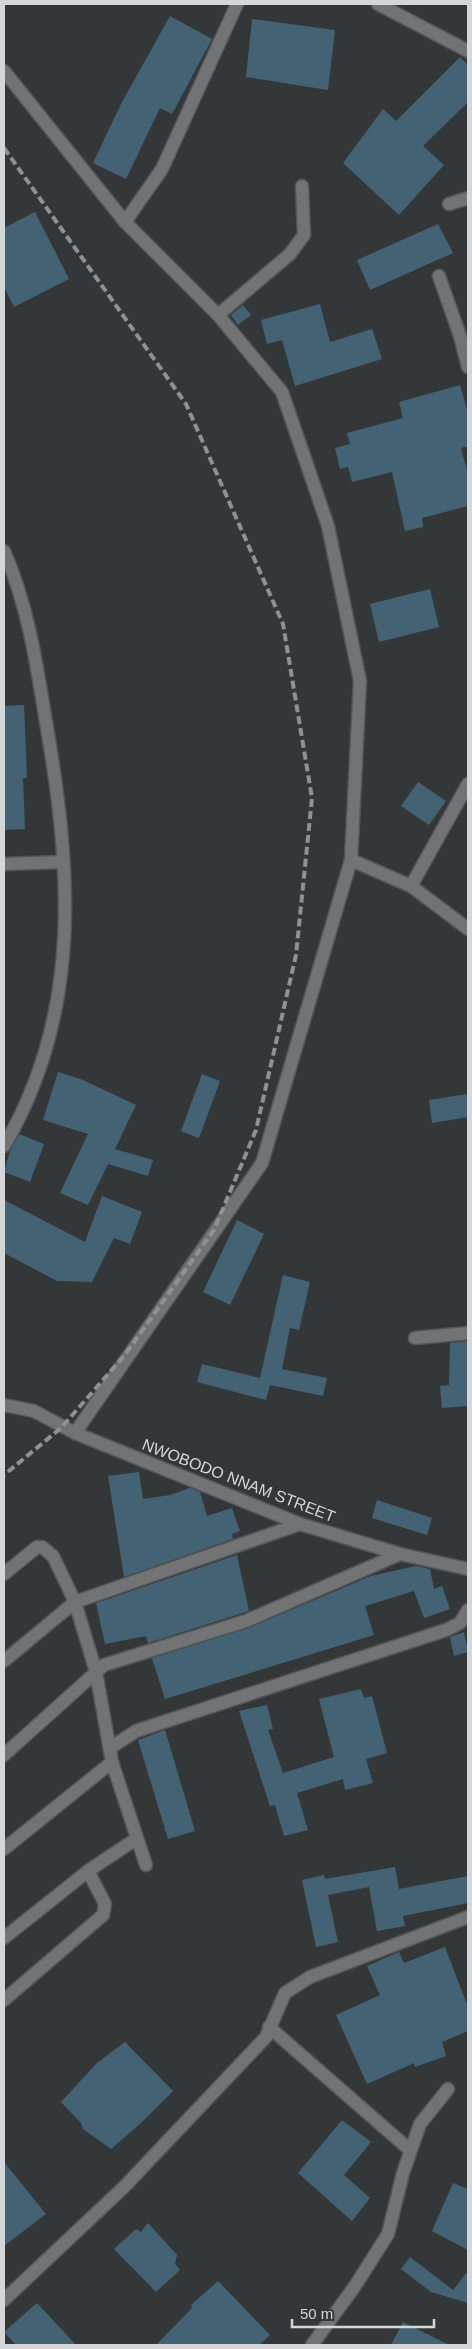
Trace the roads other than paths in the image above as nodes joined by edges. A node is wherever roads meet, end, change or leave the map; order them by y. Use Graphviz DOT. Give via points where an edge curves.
graph roads {
  1 [pos="237,4"];
  2 [pos="378,4"];
  3 [pos="468,51"];
  4 [pos="4,72"];
  5 [pos="302,186"];
  6 [pos="468,198"];
  7 [pos="449,204"];
  8 [pos="125,222"];
  9 [pos="439,276"];
  10 [pos="218,316"];
  11 [pos="468,367"];
  12 [pos="4,551"];
  13 [pos="468,784"];
  14 [pos="351,860"];
  15 [pos="63,862"];
  16 [pos="4,864"];
  17 [pos="412,886"];
  18 [pos="468,929"];
  19 [pos="4,1146"];
  20 [pos="468,1333"];
  21 [pos="415,1338"];
  22 [pos="4,1405"];
  23 [pos="75,1434"];
  24 [pos="300,1524"];
  25 [pos="400,1554"];
  26 [pos="468,1569"];
  27 [pos="4,1574"];
  28 [pos="75,1602"];
  29 [pos="468,1610"];
  30 [pos="4,1661"];
  31 [pos="96,1672"];
  32 [pos="110,1748"];
  33 [pos="4,1755"];
  34 [pos="112,1762"];
  35 [pos="136,1839"];
  36 [pos="4,1849"];
  37 [pos="146,1865"];
  38 [pos="88,1871"];
  39 [pos="468,1917"];
  40 [pos="4,1938"];
  41 [pos="4,2000"];
  42 [pos="270,2027"];
  43 [pos="448,2089"];
  44 [pos="410,2150"];
  45 [pos="4,2300"];
  46 [pos="312,2345"];
  1 -- 8 [label="street" via="162,169"];
  2 -- 3 [label="street"];
  4 -- 8 [label="street"];
  5 -- 10 [label="street" via="304,235 290,254"];
  6 -- 7 [label="street"];
  8 -- 10 [label="street"];
  9 -- 11 [label="street"];
  10 -- 14 [label="street" via="282,392 328,526 360,681"];
  12 -- 15 [label="street" via="28,623 42,696 54,765"];
  13 -- 17 [label="street"];
  14 -- 17 [label="street"];
  14 -- 23 [label="street" via="262,1163"];
  15 -- 16 [label="street"];
  15 -- 19 [label="street" via="66,924 54,1021 42,1064"];
  17 -- 18 [label="street"];
  20 -- 21 [label="street"];
  22 -- 23 [label="street, NWOBODO NNAM STREET" via="34,1411"];
  23 -- 24 [label="street, NWOBODO NNAM STREET"];
  24 -- 25 [label="street, NWOBODO NNAM STREET"];
  24 -- 28 [label="street"];
  25 -- 26 [label="street, NWOBODO NNAM STREET"];
  25 -- 31 [label="street" via="246,1621 112,1662"];
  27 -- 28 [label="street" via="37,1547 42,1547 53,1556"];
  28 -- 30 [label="street"];
  28 -- 31 [label="street"];
  29 -- 32 [label="street" via="460,1623 446,1630 136,1731"];
  31 -- 32 [label="street"];
  31 -- 33 [label="street"];
  32 -- 34 [label="street"];
  34 -- 35 [label="street"];
  34 -- 36 [label="street"];
  35 -- 37 [label="street"];
  35 -- 38 [label="street"];
  38 -- 40 [label="street"];
  38 -- 41 [label="street" via="105,1904 104,1915"];
  39 -- 42 [label="street" via="295,1985 279,2001"];
  42 -- 44 [label="street"];
  42 -- 45 [label="street" via="266,2036 124,2187"];
  43 -- 44 [label="street" via="426,2114"];
  44 -- 46 [label="street" via="388,2234"];
}
